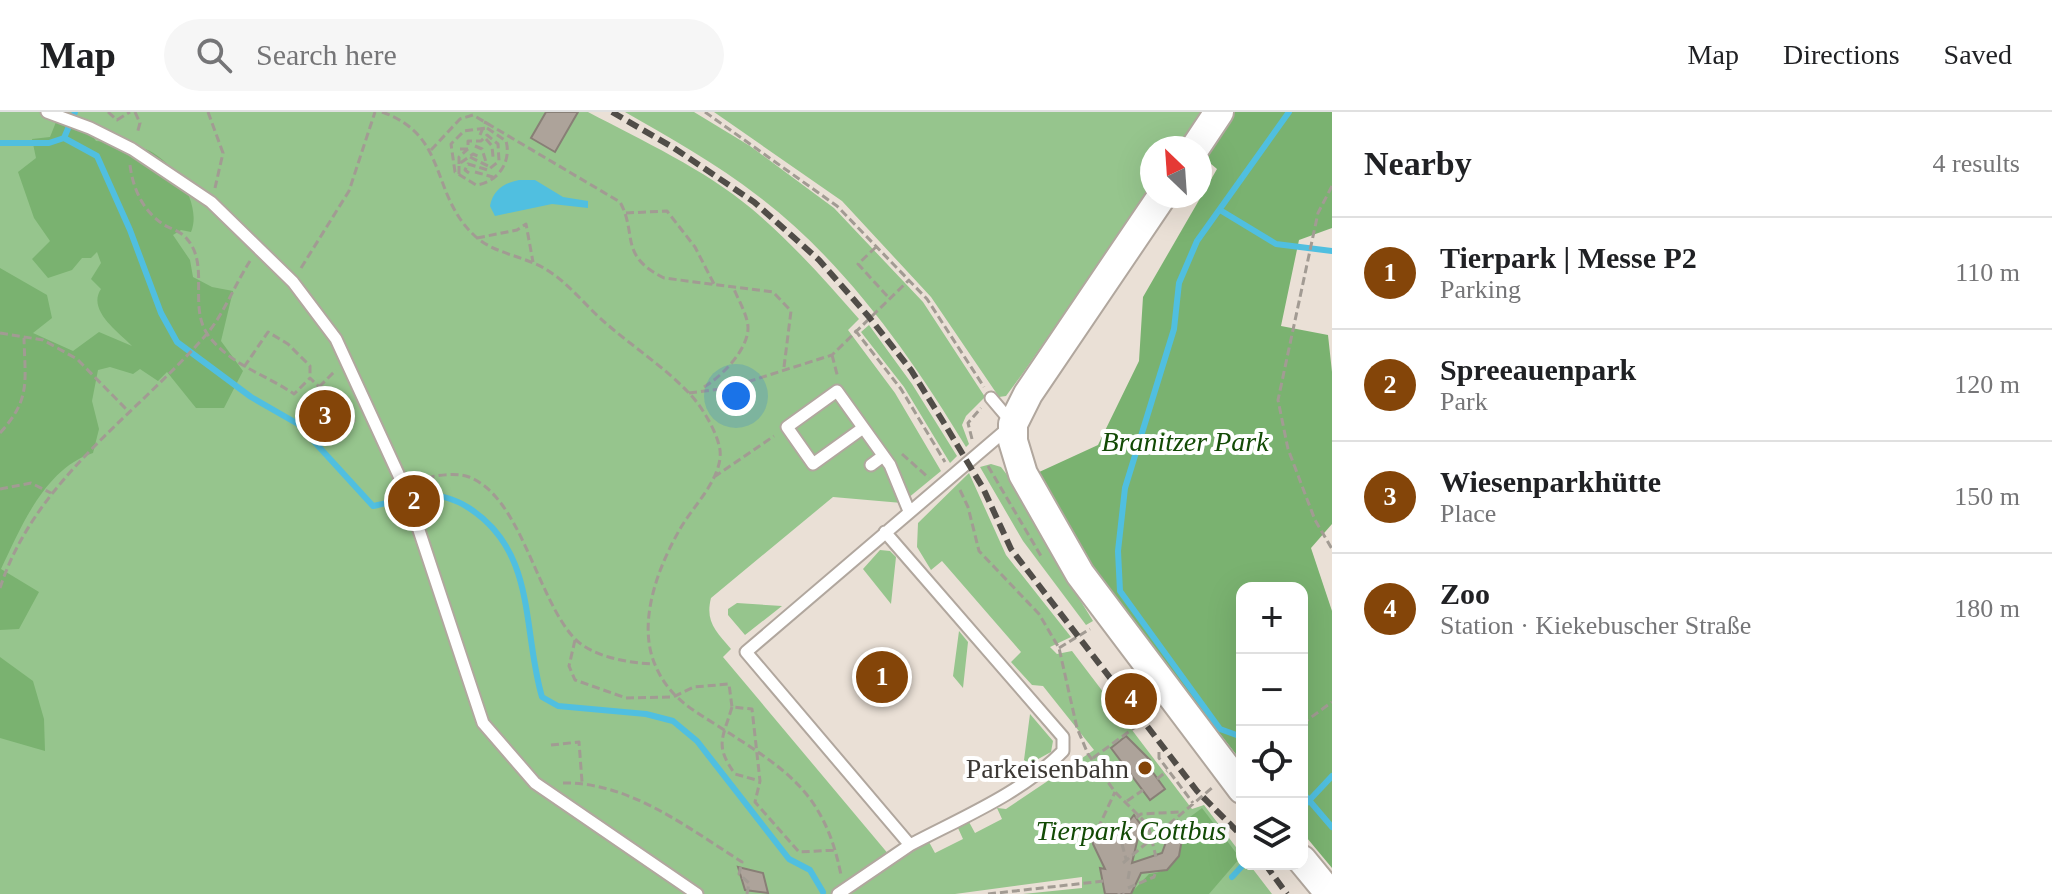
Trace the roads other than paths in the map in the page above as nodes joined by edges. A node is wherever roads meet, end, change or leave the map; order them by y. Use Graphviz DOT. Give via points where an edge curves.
graph roads {
  1 [pos="47,112"];
  2 [pos="1219,112"];
  3 [pos="1203,136"];
  4 [pos="1154,208"];
  5 [pos="991,398"];
  6 [pos="1013,424"];
  7 [pos="863,428"];
  8 [pos="886,453"];
  9 [pos="871,465"];
  10 [pos="909,511"];
  11 [pos="885,532"];
  12 [pos="1231,786"];
  13 [pos="910,845"];
  14 [pos="1308,867"];
  15 [pos="841,892"];
  16 [pos="697,894"];
  17 [pos="1330,894"];
  1 -- 16 [label="lane" via="132,149 211,202 293,282 346,359 404,486 483,723 535,783"];
  2 -- 3 [label="street"];
  4 -- 6 [label="street"];
  5 -- 6 [label="lane"];
  6 -- 10 [label="lane"];
  6 -- 12 [label="street" via="1023,474 1080,574"];
  7 -- 7 [label="lane" via="837,391 787,427 813,464"];
  7 -- 8 [label="lane"];
  8 -- 9 [label="lane"];
  8 -- 10 [label="lane"];
  10 -- 11 [label="lane"];
  11 -- 13 [label="lane" via="746,652"];
  11 -- 13 [label="lane" via="1063,737 1063,751 1052,763"];
  13 -- 15 [label="lane"];
  14 -- 17 [label="street"];
}
